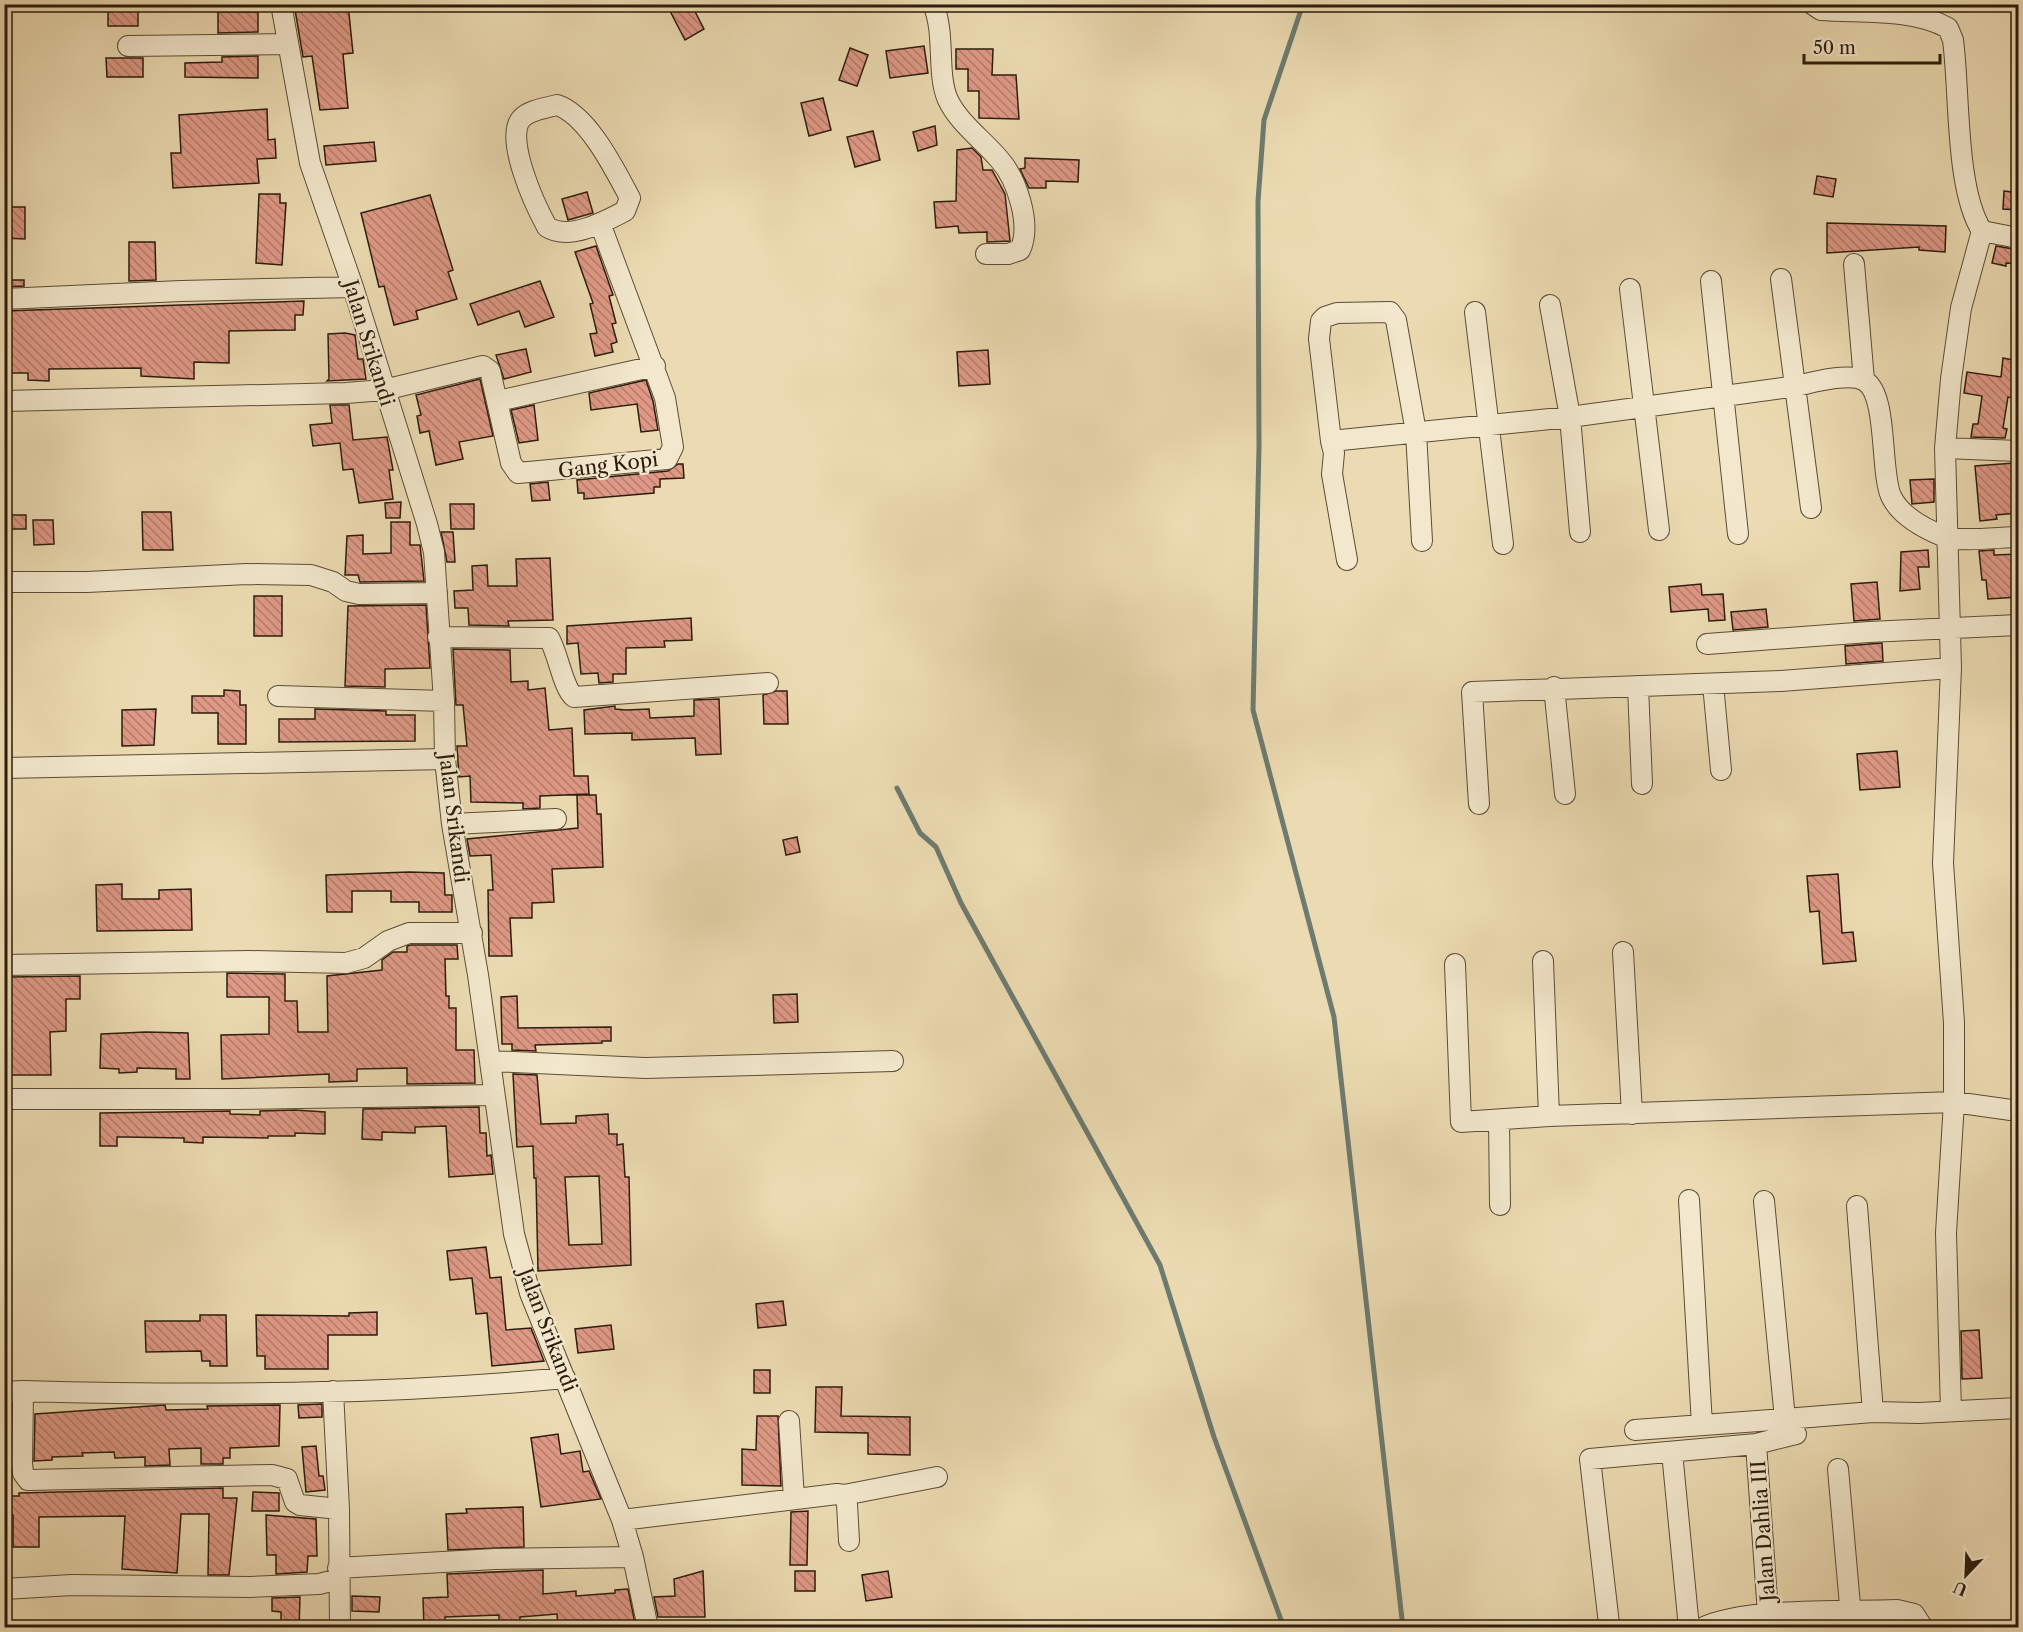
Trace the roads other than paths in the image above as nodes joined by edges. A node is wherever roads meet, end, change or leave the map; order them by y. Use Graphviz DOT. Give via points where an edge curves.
graph roads {
  1 [pos="281,4"];
  2 [pos="933,4"];
  3 [pos="1812,4"];
  4 [pos="287,44"];
  5 [pos="128,46"];
  6 [pos="600,223"];
  7 [pos="1982,231"];
  8 [pos="2019,238"];
  9 [pos="986,254"];
  10 [pos="1854,264"];
  11 [pos="1781,279"];
  12 [pos="1711,281"];
  13 [pos="353,287"];
  14 [pos="1630,289"];
  15 [pos="4,299"];
  16 [pos="1550,305"];
  17 [pos="1474,312"];
  18 [pos="655,366"];
  19 [pos="1864,380"];
  20 [pos="1797,386"];
  21 [pos="384,390"];
  22 [pos="1722,396"];
  23 [pos="498,400"];
  24 [pos="4,401"];
  25 [pos="1643,406"];
  26 [pos="1570,417"];
  27 [pos="1488,425"];
  28 [pos="1416,432"];
  29 [pos="1331,441"];
  30 [pos="1945,448"];
  31 [pos="2019,451"];
  32 [pos="1811,508"];
  33 [pos="1659,530"];
  34 [pos="1580,532"];
  35 [pos="1738,534"];
  36 [pos="2019,537"];
  37 [pos="1947,538"];
  38 [pos="1422,541"];
  39 [pos="1503,544"];
  40 [pos="1347,560"];
  41 [pos="4,582"];
  42 [pos="437,593"];
  43 [pos="2019,625"];
  44 [pos="1951,628"];
  45 [pos="438,637"];
  46 [pos="1707,644"];
  47 [pos="1951,668"];
  48 [pos="768,683"];
  49 [pos="1713,684"];
  50 [pos="1638,686"];
  51 [pos="1554,687"];
  52 [pos="278,696"];
  53 [pos="444,701"];
  54 [pos="445,759"];
  55 [pos="4,768"];
  56 [pos="1721,770"];
  57 [pos="1642,784"];
  58 [pos="1565,794"];
  59 [pos="1479,804"];
  60 [pos="556,819"];
  61 [pos="452,824"];
  62 [pos="472,933"];
  63 [pos="1623,952"];
  64 [pos="1543,961"];
  65 [pos="1455,964"];
  66 [pos="4,965"];
  67 [pos="491,1061"];
  68 [pos="893,1061"];
  69 [pos="494,1095"];
  70 [pos="4,1099"];
  71 [pos="1954,1102"];
  72 [pos="2019,1111"];
  73 [pos="1632,1114"];
  74 [pos="1549,1116"];
  75 [pos="1499,1119"];
  76 [pos="1689,1200"];
  77 [pos="1764,1201"];
  78 [pos="1500,1205"];
  79 [pos="1857,1206"];
  80 [pos="566,1378"];
  81 [pos="14,1392"];
  82 [pos="333,1392"];
  83 [pos="2019,1408"];
  84 [pos="1951,1411"];
  85 [pos="1873,1412"];
  86 [pos="789,1421"];
  87 [pos="1701,1425"];
  88 [pos="1791,1427"];
  89 [pos="1635,1430"];
  90 [pos="1756,1444"];
  91 [pos="1672,1452"];
  92 [pos="1838,1469"];
  93 [pos="937,1477"];
  94 [pos="844,1495"];
  95 [pos="794,1498"];
  96 [pos="339,1509"];
  97 [pos="622,1520"];
  98 [pos="849,1541"];
  99 [pos="633,1557"];
  100 [pos="339,1573"];
  101 [pos="4,1589"];
  102 [pos="1851,1620"];
  103 [pos="1769,1621"];
  104 [pos="1609,1624"];
  105 [pos="340,1628"];
  106 [pos="648,1628"];
  107 [pos="1689,1628"];
  108 [pos="1702,1628"];
  109 [pos="1923,1628"];
  1 -- 4 [label="street, Jalan Srikandi"];
  2 -- 9 [label="street" via="948,100 1000,160 1024,220 1020,250"];
  3 -- 7 [label="street" via="1821,10 1926,19 1948,28 1956,61 1959,132 1969,199 1973,217"];
  4 -- 5 [label="street"];
  4 -- 13 [label="street, Jalan Srikandi" via="310,163"];
  6 -- 6 [label="street" via="563,233 547,227 526,181 516,140 517,125 523,117 556,105 581,120 630,198 625,211"];
  6 -- 18 [label="street, Gang Kopi"];
  7 -- 8 [label="street"];
  7 -- 30 [label="street" via="1961,308"];
  10 -- 19 [label="street"];
  11 -- 20 [label="street"];
  12 -- 22 [label="street"];
  13 -- 15 [label="street"];
  13 -- 21 [label="street, Jalan Srikandi"];
  14 -- 25 [label="street"];
  16 -- 26 [label="street"];
  17 -- 27 [label="street"];
  18 -- 23 [label="street"];
  18 -- 23 [label="street, Gang Kopi" via="670,422 673,447 667,459 518,473 511,463"];
  19 -- 20 [label="street" via="1822,380"];
  19 -- 37 [label="street" via="1871,386 1877,403 1890,495 1919,524"];
  20 -- 22 [label="street"];
  20 -- 32 [label="street"];
  21 -- 23 [label="street, Gang Kopi" via="483,366 490,371"];
  21 -- 24 [label="street"];
  21 -- 42 [label="street, Jalan Srikandi" via="428,524"];
  22 -- 25 [label="street"];
  22 -- 35 [label="street"];
  25 -- 26 [label="street"];
  25 -- 33 [label="street"];
  26 -- 27 [label="street"];
  26 -- 34 [label="street"];
  27 -- 28 [label="street"];
  27 -- 39 [label="street"];
  28 -- 29 [label="street"];
  28 -- 29 [label="street" via="1394,315 1380,310 1337,313 1325,317 1318,333"];
  28 -- 38 [label="street"];
  29 -- 40 [label="street" via="1332,474"];
  30 -- 31 [label="street"];
  30 -- 37 [label="street"];
  36 -- 37 [label="street"];
  37 -- 44 [label="street"];
  41 -- 42 [label="street" via="311,575 359,594"];
  42 -- 45 [label="street, Jalan Srikandi"];
  43 -- 44 [label="street"];
  44 -- 46 [label="street"];
  44 -- 47 [label="street"];
  45 -- 48 [label="street" via="549,638 568,691 574,697"];
  45 -- 53 [label="street, Jalan Srikandi"];
  47 -- 49 [label="street"];
  47 -- 71 [label="street" via="1943,862 1952,983"];
  49 -- 50 [label="street"];
  49 -- 56 [label="street"];
  50 -- 51 [label="street"];
  50 -- 57 [label="street"];
  51 -- 58 [label="street"];
  51 -- 59 [label="street" via="1472,692"];
  52 -- 53 [label="street"];
  53 -- 54 [label="street, Jalan Srikandi"];
  54 -- 55 [label="street"];
  54 -- 61 [label="street, Jalan Srikandi"];
  60 -- 61 [label="street"];
  61 -- 62 [label="street, Jalan Srikandi"];
  62 -- 66 [label="street" via="409,933 388,941 364,958 346,963"];
  62 -- 67 [label="street, Jalan Srikandi"];
  63 -- 73 [label="street"];
  64 -- 74 [label="street"];
  65 -- 75 [label="street" via="1461,1122"];
  67 -- 68 [label="street" via="639,1067"];
  67 -- 69 [label="street, Jalan Srikandi"];
  69 -- 70 [label="street"];
  69 -- 80 [label="street, Jalan Srikandi" via="514,1234 530,1293"];
  71 -- 72 [label="street"];
  71 -- 73 [label="street"];
  71 -- 84 [label="street" via="1946,1233"];
  73 -- 74 [label="street"];
  74 -- 75 [label="street"];
  75 -- 78 [label="street"];
  76 -- 87 [label="street"];
  77 -- 88 [label="street"];
  79 -- 85 [label="street"];
  80 -- 82 [label="street"];
  80 -- 97 [label="street, Jalan Srikandi"];
  81 -- 82 [label="street"];
  81 -- 96 [label="street" via="23,1473 28,1480 272,1475 286,1479 300,1505"];
  82 -- 96 [label="street"];
  83 -- 84 [label="street"];
  84 -- 85 [label="street"];
  85 -- 88 [label="street"];
  86 -- 95 [label="street"];
  87 -- 88 [label="street"];
  87 -- 89 [label="street"];
  88 -- 90 [label="street"];
  90 -- 91 [label="street, Jalan Dahlia III"];
  90 -- 103 [label="street, Jalan Dahlia III"];
  91 -- 104 [label="street, Jalan Dahlia III" via="1590,1459"];
  91 -- 107 [label="street"];
  92 -- 102 [label="street"];
  93 -- 94 [label="street"];
  94 -- 95 [label="street"];
  94 -- 98 [label="street"];
  95 -- 97 [label="street"];
  96 -- 100 [label="street"];
  97 -- 99 [label="street, Jalan Srikandi"];
  99 -- 100 [label="street" via="495,1559"];
  99 -- 106 [label="street, Jalan Srikandi"];
  100 -- 101 [label="street" via="319,1584 262,1587"];
  100 -- 105 [label="street"];
  102 -- 103 [label="street"];
  102 -- 109 [label="street" via="1897,1610 1914,1614"];
  103 -- 108 [label="street" via="1716,1621"];
}
